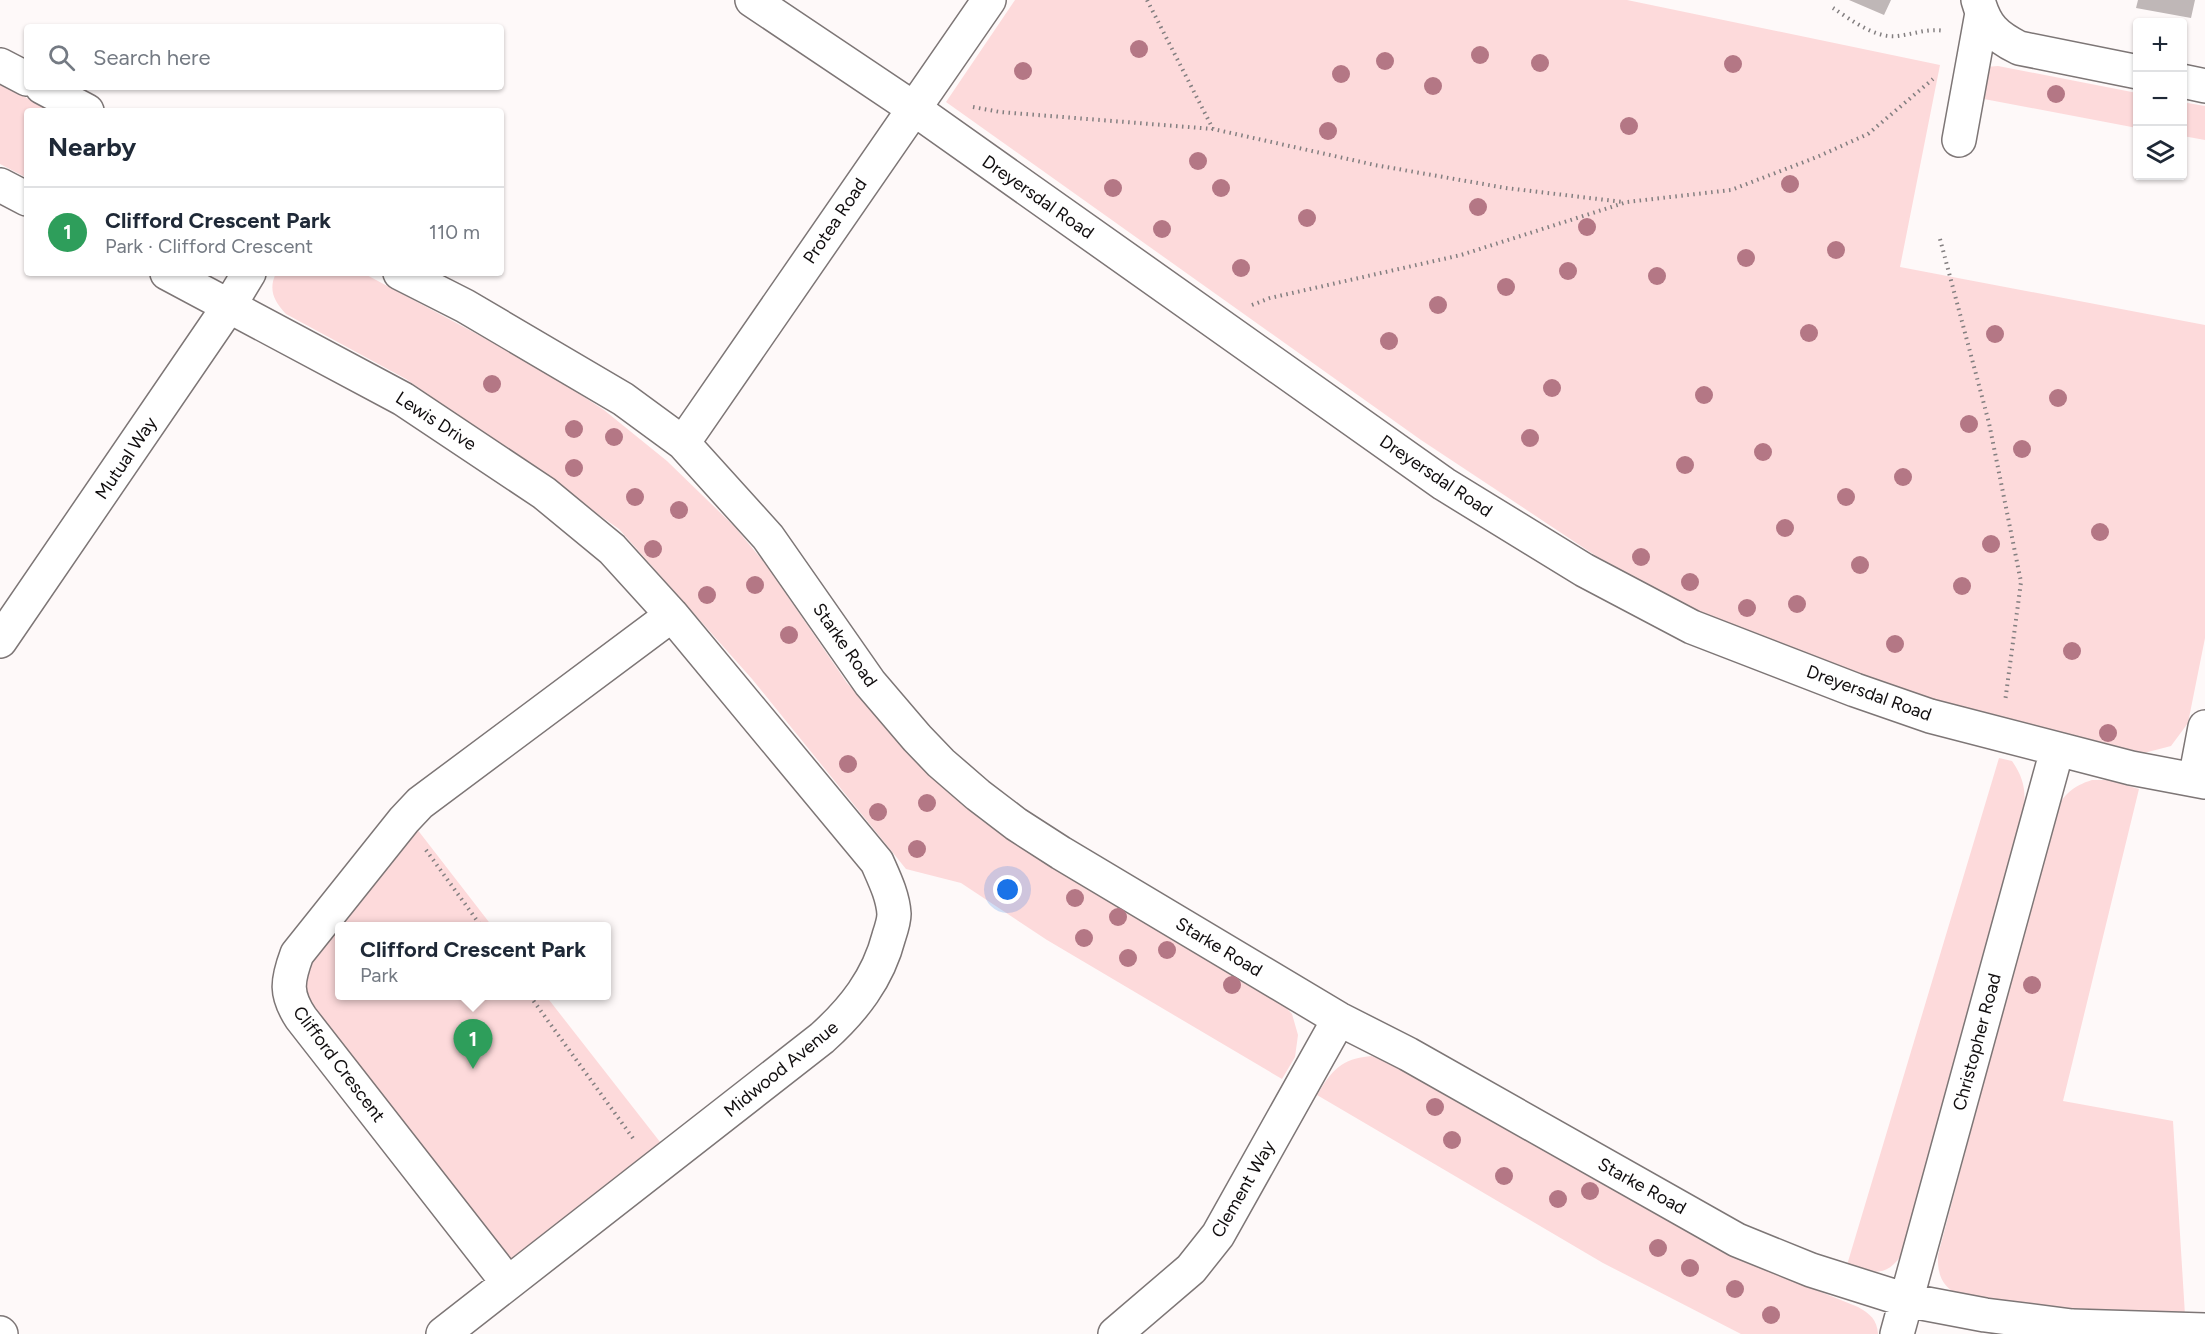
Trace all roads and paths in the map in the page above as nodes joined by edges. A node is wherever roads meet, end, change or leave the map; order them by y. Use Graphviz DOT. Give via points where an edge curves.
graph roads {
  1 [pos="752,0"];
  2 [pos="989,0"];
  3 [pos="1147,0"];
  4 [pos="1833,8"];
  5 [pos="1979,17"];
  6 [pos="0,65"];
  7 [pos="2133,71"];
  8 [pos="24,77"];
  9 [pos="1935,77"];
  10 [pos="2187,82"];
  11 [pos="2205,86"];
  12 [pos="48,90"];
  13 [pos="968,106"];
  14 [pos="81,108"];
  15 [pos="913,108"];
  16 [pos="1213,129"];
  17 [pos="1959,140"];
  18 [pos="0,185"];
  19 [pos="24,197"];
  20 [pos="1627,202"];
  21 [pos="1940,239"];
  22 [pos="173,276"];
  23 [pos="247,276"];
  24 [pos="406,276"];
  25 [pos="230,306"];
  26 [pos="1211,320"];
  27 [pos="683,443"];
  28 [pos="672,615"];
  29 [pos="0,641"];
  30 [pos="2205,727"];
  31 [pos="2001,735"];
  32 [pos="2057,750"];
  33 [pos="2200,781"];
  34 [pos="404,820"];
  35 [pos="477,922"];
  36 [pos="533,1000"];
  37 [pos="1340,1018"];
  38 [pos="654,1168"];
  39 [pos="508,1283"];
  40 [pos="1906,1299"];
  41 [pos="2205,1330"];
  42 [pos="443,1334"];
  43 [pos="1115,1334"];
  44 [pos="1897,1334"];
  1 -- 15 [label="street, Dreyersdal Road"];
  2 -- 15 [label="street, Protea Road"];
  3 -- 16 [label="path"];
  4 -- 5 [label="path" via="1864,29 1894,37"];
  5 -- 7 [label="street" via="2002,39 2019,48"];
  5 -- 17 [label="street"];
  6 -- 8 [label="street"];
  9 -- 20 [label="path" via="1868,134 1817,157 1731,190"];
  10 -- 11 [label="street"];
  12 -- 14 [label="street"];
  13 -- 16 [label="path"];
  15 -- 26 [label="street, Dreyersdal Road"];
  15 -- 27 [label="street, Protea Road"];
  16 -- 20 [label="path" via="1397,169 1506,188"];
  18 -- 19 [label="street"];
  20 -- 26 [label="path" via="1461,255 1270,298"];
  21 -- 31 [label="path" via="1989,423 2020,582"];
  22 -- 25 [label="street, Lewis Drive"];
  23 -- 25 [label="street, Mutual Way"];
  24 -- 27 [label="street, Starke Road" via="465,306 623,399"];
  25 -- 28 [label="street, Lewis Drive" via="403,399 544,493 612,549"];
  25 -- 29 [label="street, Mutual Way"];
  26 -- 31 [label="street, Dreyersdal Road" via="1444,484 1584,570 1692,627 1877,698"];
  27 -- 37 [label="street, Starke Road" via="768,537 870,683 949,769 1016,824 1060,853"];
  28 -- 34 [label="street, Clifford Crescent" via="420,803"];
  28 -- 38 [label="street, Midwood Avenue" via="877,862 888,886 894,915 885,951 866,990 846,1016"];
  30 -- 33 [label="street"];
  31 -- 32 [label="street, Dreyersdal Road"];
  32 -- 33 [label="street, Dreyersdal Road"];
  32 -- 40 [label="street, Christopher Road"];
  34 -- 35 [label="path"];
  34 -- 39 [label="street, Clifford Crescent" via="297,954 290,972 291,1004"];
  36 -- 38 [label="path"];
  37 -- 40 [label="street, Starke Road" via="1737,1240 1811,1270"];
  37 -- 43 [label="street, Clement Way" via="1218,1235 1191,1269"];
  38 -- 39 [label="street, Midwood Avenue"];
  39 -- 42 [label="street, Midwood Avenue"];
  40 -- 41 [label="street, Starke Road" via="1985,1315 2072,1326"];
  40 -- 44 [label="street, Christopher Road"];
}
